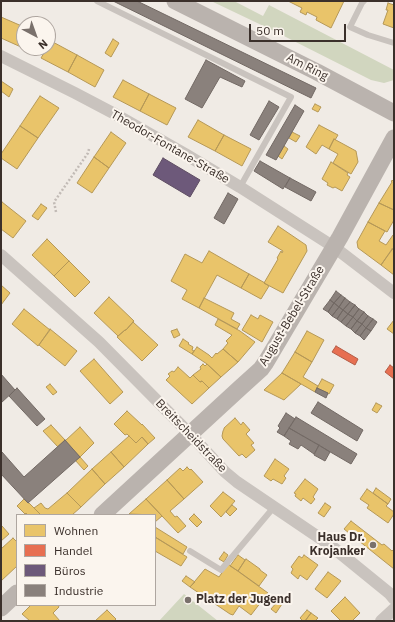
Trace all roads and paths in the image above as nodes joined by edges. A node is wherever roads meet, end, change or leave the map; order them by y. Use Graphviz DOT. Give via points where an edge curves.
graph roads {
  1 [pos="97,1"];
  2 [pos="175,1"];
  3 [pos="362,2"];
  4 [pos="394,42"];
  5 [pos="1,56"];
  6 [pos="394,114"];
  7 [pos="394,138"];
  8 [pos="89,149"];
  9 [pos="240,187"];
  10 [pos="56,212"];
  11 [pos="334,247"];
  12 [pos="1,255"];
  13 [pos="394,293"];
  14 [pos="190,434"];
  15 [pos="274,507"];
  16 [pos="103,514"];
  17 [pos="190,550"];
  18 [pos="16,594"];
  19 [pos="394,599"];
  20 [pos="1,608"];
  21 [pos="394,609"];
  22 [pos="381,621"];
  1 -- 9 [label="lane" via="291,97"];
  2 -- 6 [label="street, Am Ring" via="317,72"];
  3 -- 4 [label="lane" via="350,27"];
  5 -- 9 [label="street, Theodor-Fontane-Straße" via="125,119"];
  7 -- 11 [label="street, August-Bebel-Straße"];
  8 -- 10 [label="path" via="54,202"];
  9 -- 11 [label="street, Theodor-Fontane-Straße"];
  11 -- 13 [label="street, Theodor-Fontane-Straße"];
  11 -- 14 [label="street, August-Bebel-Straße" via="261,369"];
  12 -- 14 [label="street, Breitscheidstraße" via="99,342"];
  14 -- 15 [label="street, Breitscheidstraße" via="225,472"];
  14 -- 16 [label="street, August-Bebel-Straße"];
  15 -- 17 [label="lane" via="221,570"];
  15 -- 19 [label="street, Breitscheidstraße" via="335,549"];
  18 -- 20 [label="street"];
  21 -- 22 [label="street"];
}
